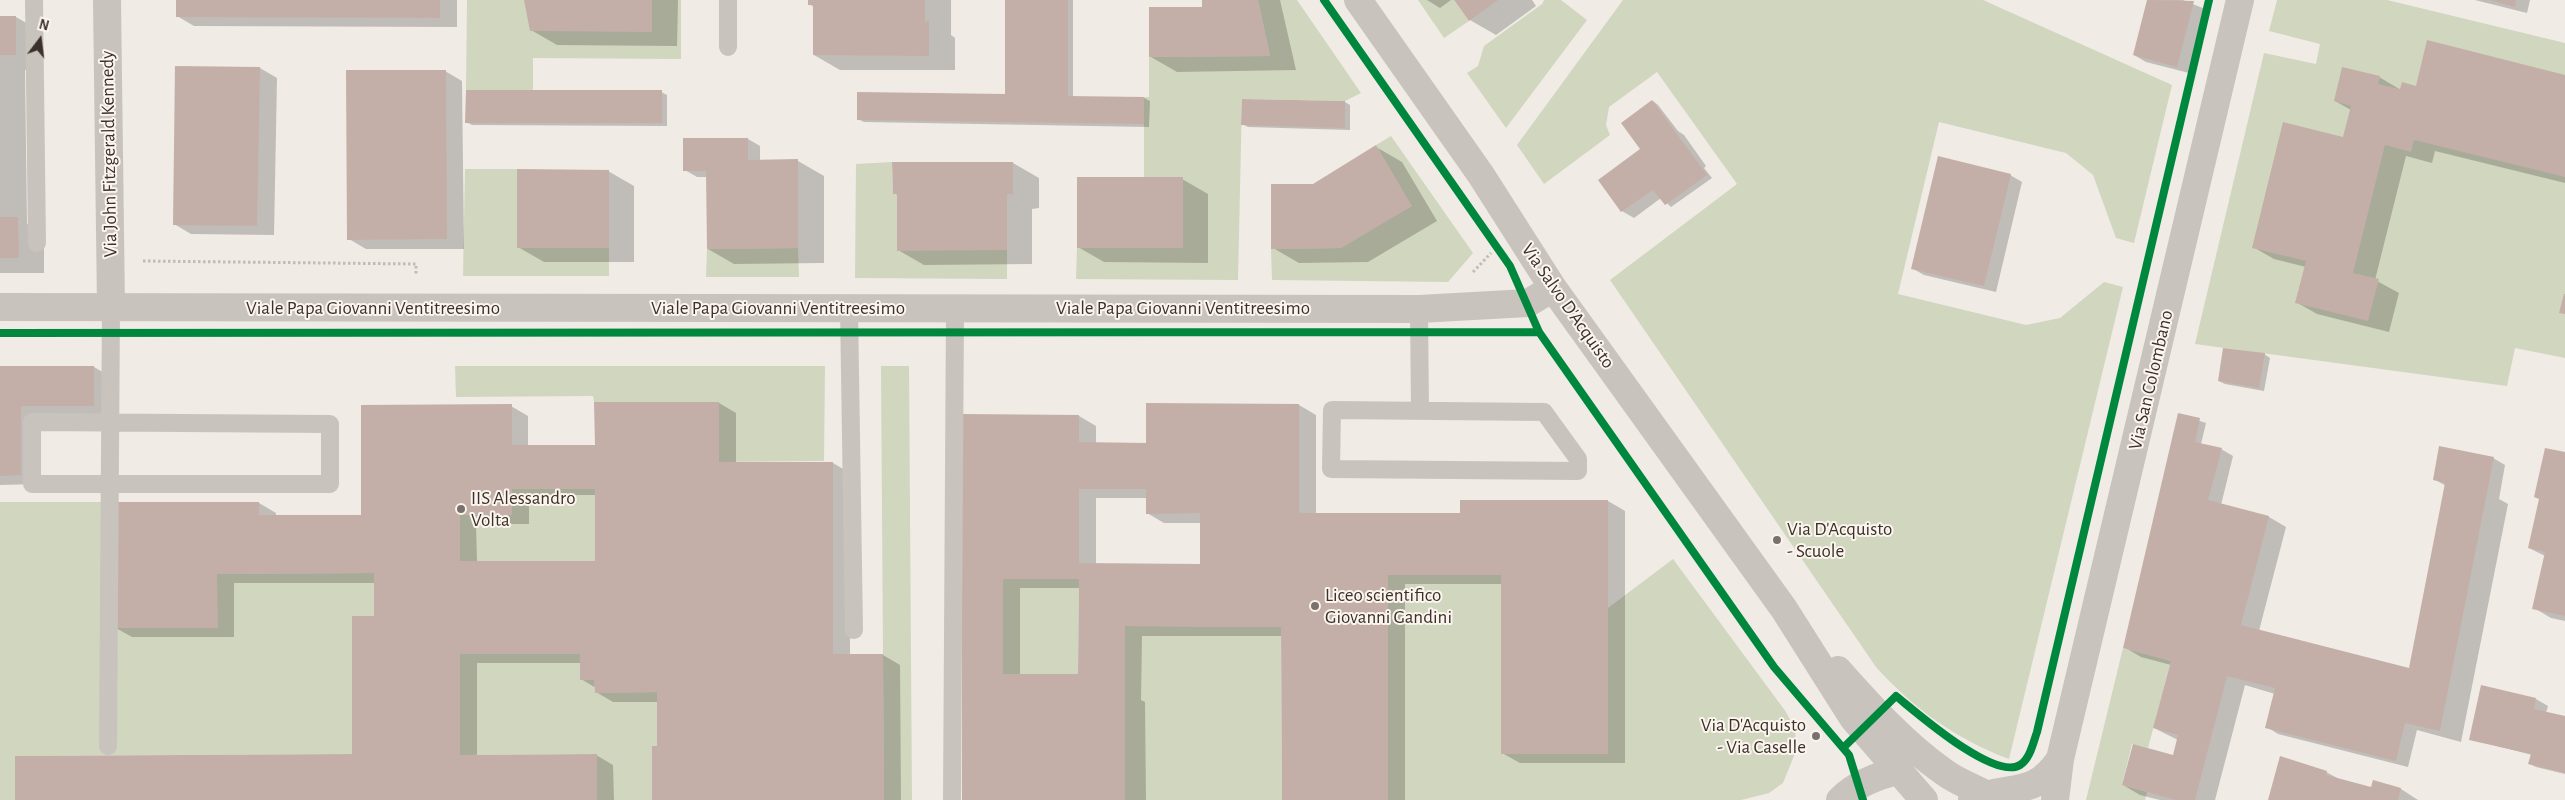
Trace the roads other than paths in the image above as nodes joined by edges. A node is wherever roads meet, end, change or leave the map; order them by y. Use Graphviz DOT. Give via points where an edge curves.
graph roads {
  1 [pos="34,0"];
  2 [pos="107,0"];
  3 [pos="728,0"];
  4 [pos="1358,0"];
  5 [pos="2240,0"];
  6 [pos="728,47"];
  7 [pos="37,243"];
  8 [pos="1553,288"];
  9 [pos="111,307"];
  10 [pos="0,308"];
  11 [pos="849,308"];
  12 [pos="955,308"];
  13 [pos="1419,308"];
  14 [pos="1420,411"];
  15 [pos="110,423"];
  16 [pos="109,484"];
  17 [pos="1784,609"];
  18 [pos="854,630"];
  19 [pos="108,746"];
  20 [pos="2060,759"];
  21 [pos="1898,772"];
  22 [pos="1999,797"];
  23 [pos="952,800"];
  24 [pos="1840,800"];
  25 [pos="1924,800"];
  26 [pos="2055,800"];
  1 -- 7 [label="lane"];
  2 -- 9 [label="street, Via John Fitzgerald Kennedy"];
  3 -- 6 [label="lane"];
  4 -- 8 [label="street, Via Salvo D'Acquisto" via="1481,175"];
  5 -- 20 [label="street, Via San Colombano"];
  8 -- 13 [label="street, Viale Papa Giovanni Ventitreesimo" via="1528,303"];
  8 -- 17 [label="street, Via Salvo D'Acquisto"];
  9 -- 10 [label="street, Viale Papa Giovanni Ventitreesimo"];
  9 -- 11 [label="street, Viale Papa Giovanni Ventitreesimo"];
  9 -- 15 [label="lane"];
  11 -- 12 [label="street, Viale Papa Giovanni Ventitreesimo"];
  11 -- 18 [label="lane"];
  12 -- 13 [label="street, Viale Papa Giovanni Ventitreesimo"];
  12 -- 23 [label="lane"];
  13 -- 14 [label="lane"];
  14 -- 14 [label="lane" via="1544,412 1578,459 1578,472 1331,469 1332,410"];
  15 -- 16 [label="lane"];
  15 -- 16 [label="lane" via="32,422 32,484"];
  15 -- 16 [label="lane" via="330,424 330,484"];
  16 -- 19 [label="lane"];
  17 -- 21 [label="street, Via Salvo D'Acquisto" via="1853,718"];
  17 -- 22 [label="street, Via Salvo D'Acquisto" via="1865,701 1921,754 1946,773"];
  20 -- 22 [label="street, Via San Colombano" via="2042,780"];
  20 -- 26 [label="street, Via San Colombano"];
  21 -- 24 [label="street" via="1862,785"];
  21 -- 25 [label="street, Via Salvo D'Acquisto"];
}
